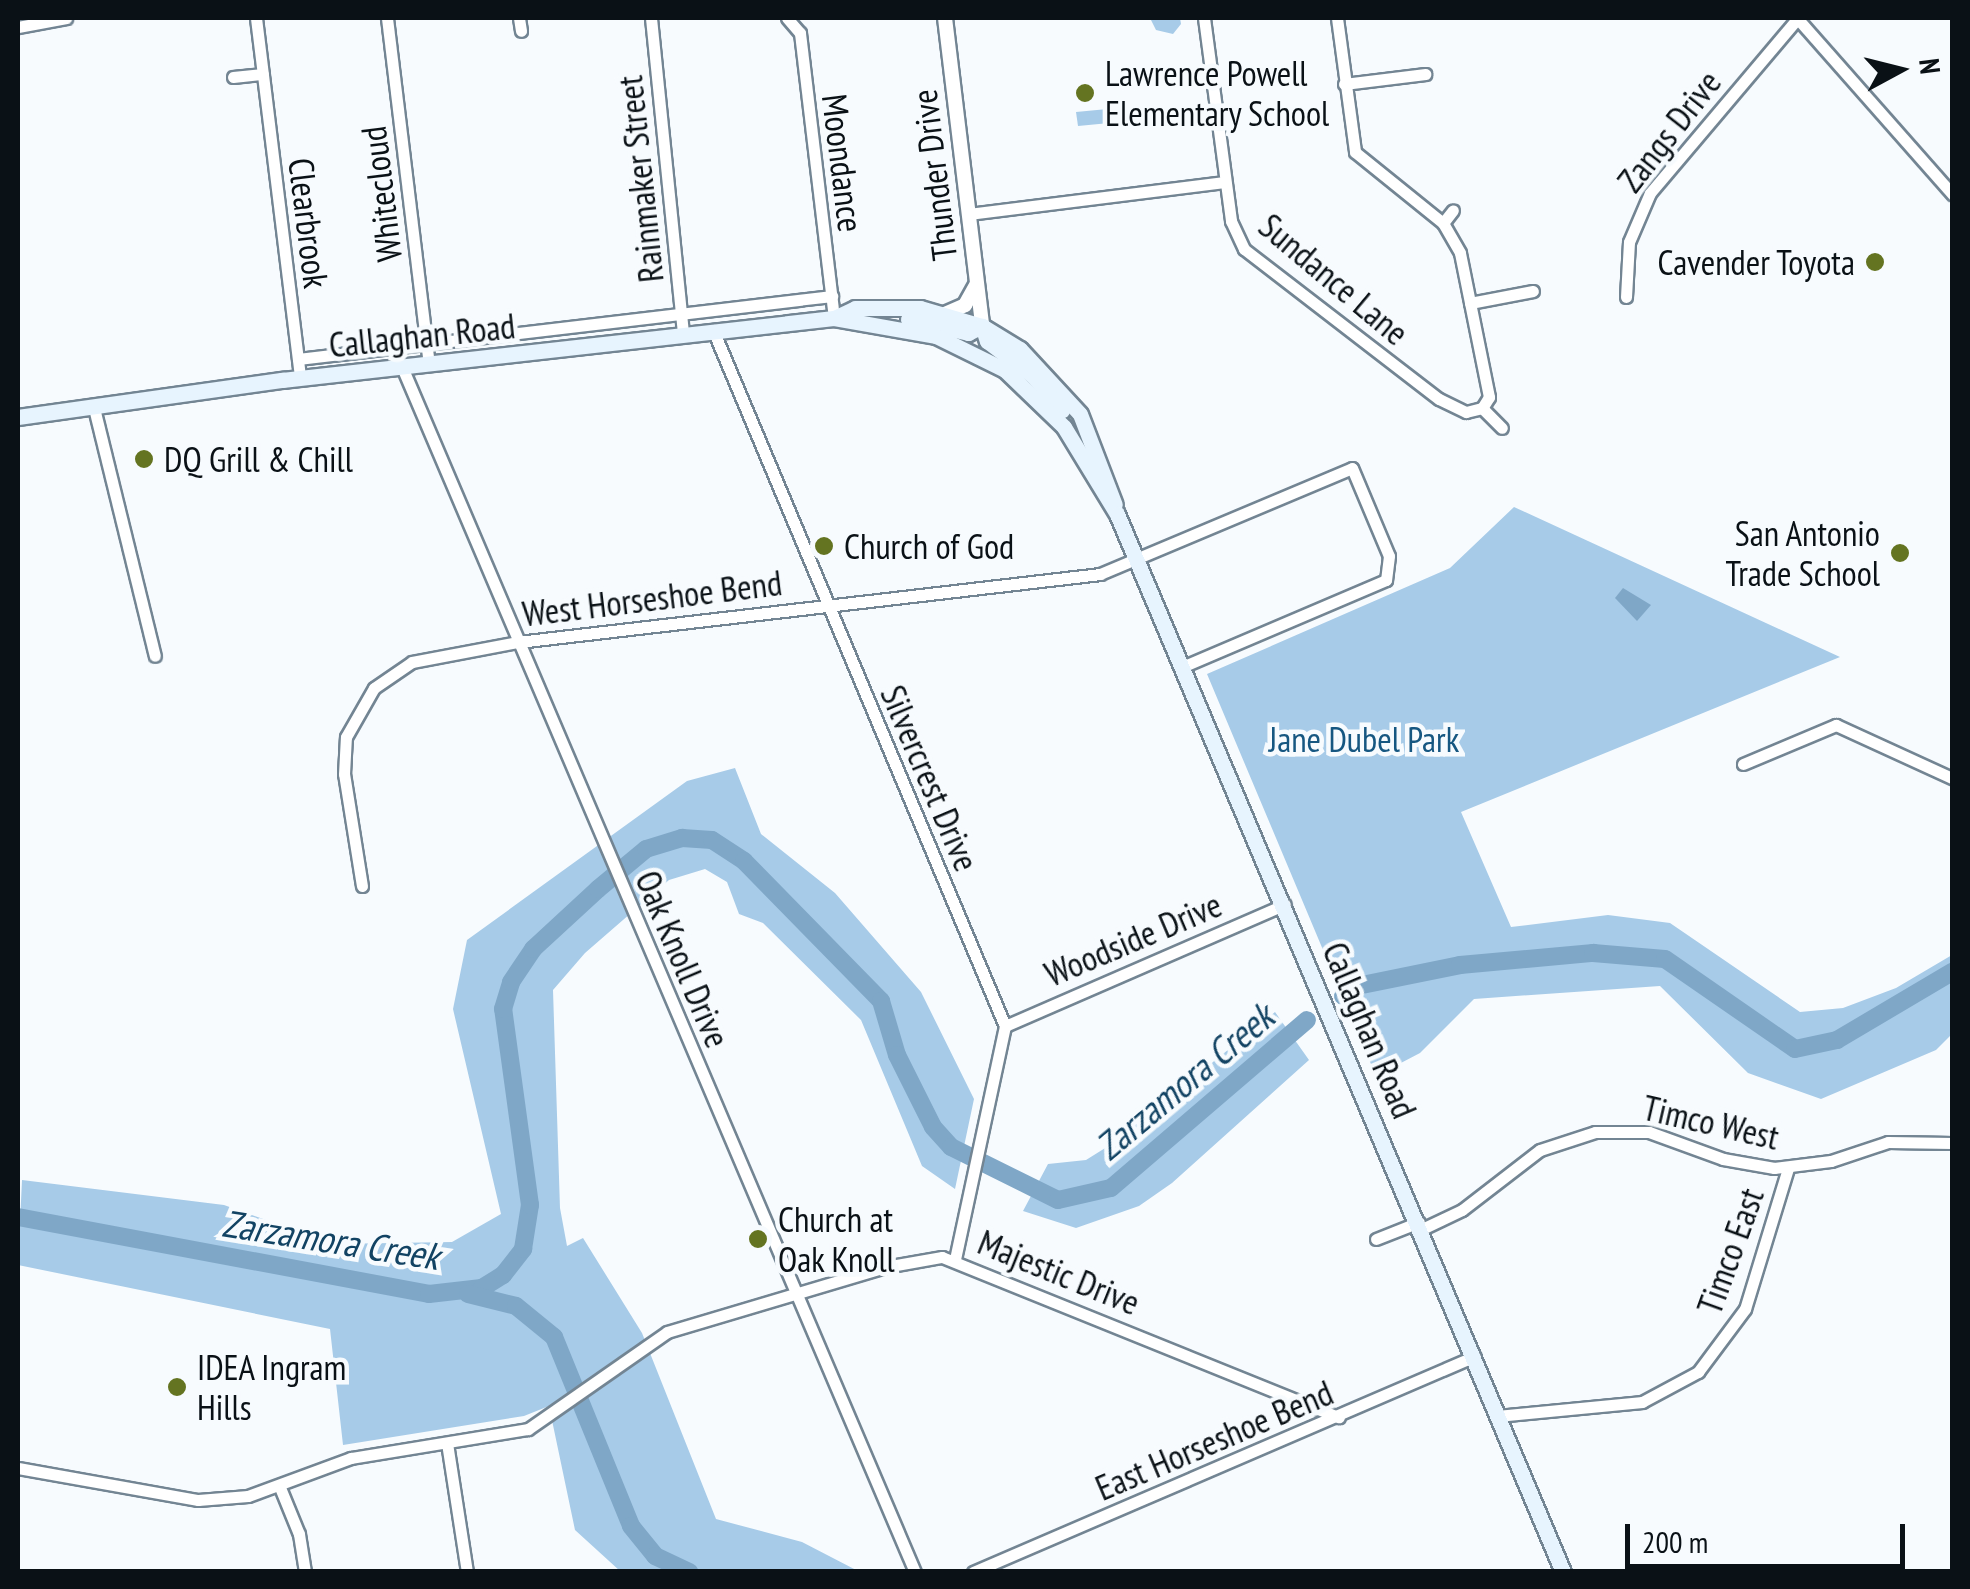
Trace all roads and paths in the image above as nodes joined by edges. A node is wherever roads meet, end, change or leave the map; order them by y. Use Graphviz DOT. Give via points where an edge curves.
graph roads {
  1 [pos="66,18"];
  2 [pos="256,18"];
  3 [pos="387,18"];
  4 [pos="651,18"];
  5 [pos="787,18"];
  6 [pos="945,18"];
  7 [pos="1204,18"];
  8 [pos="1337,18"];
  9 [pos="1798,18"];
  10 [pos="18,27"];
  11 [pos="262,74"];
  12 [pos="1425,74"];
  13 [pos="233,77"];
  14 [pos="1344,84"];
  15 [pos="1225,182"];
  16 [pos="1952,194"];
  17 [pos="1453,210"];
  18 [pos="968,214"];
  19 [pos="1443,224"];
  20 [pos="976,284"];
  21 [pos="1533,291"];
  22 [pos="832,296"];
  23 [pos="1626,297"];
  24 [pos="1470,303"];
  25 [pos="682,313"];
  26 [pos="945,314"];
  27 [pos="840,319"];
  28 [pos="982,326"];
  29 [pos="713,330"];
  30 [pos="683,335"];
  31 [pos="426,344"];
  32 [pos="298,359"];
  33 [pos="429,364"];
  34 [pos="402,366"];
  35 [pos="300,378"];
  36 [pos="94,408"];
  37 [pos="1482,408"];
  38 [pos="18,418"];
  39 [pos="1502,428"];
  40 [pos="1100,488"];
  41 [pos="1117,514"];
  42 [pos="1138,561"];
  43 [pos="826,604"];
  44 [pos="518,642"];
  45 [pos="154,656"];
  46 [pos="1184,666"];
  47 [pos="1743,764"];
  48 [pos="1952,778"];
  49 [pos="362,886"];
  50 [pos="1285,904"];
  51 [pos="1004,1026"];
  52 [pos="1952,1143"];
  53 [pos="1788,1168"];
  54 [pos="1420,1225"];
  55 [pos="1376,1239"];
  56 [pos="955,1259"];
  57 [pos="796,1294"];
  58 [pos="1475,1356"];
  59 [pos="1340,1416"];
  60 [pos="1497,1416"];
  61 [pos="447,1443"];
  62 [pos="18,1468"];
  63 [pos="279,1485"];
  64 [pos="306,1572"];
  65 [pos="466,1572"];
  66 [pos="915,1572"];
  67 [pos="973,1572"];
  68 [pos="1563,1572"];
  1 -- 10 [label="street"];
  2 -- 11 [label="street, Clearbrook"];
  3 -- 31 [label="street, Whitecloud"];
  4 -- 25 [label="street, Rainmaker Street"];
  5 -- 22 [label="street, Moondance" via="800,33"];
  6 -- 18 [label="street, Thunder Drive"];
  7 -- 15 [label="street, Sundance Lane"];
  8 -- 14 [label="street"];
  9 -- 16 [label="street"];
  9 -- 23 [label="street, Zangs Drive" via="1650,193 1630,242"];
  11 -- 13 [label="street"];
  11 -- 32 [label="street, Clearbrook"];
  12 -- 14 [label="street"];
  14 -- 19 [label="street" via="1360,160"];
  15 -- 18 [label="street"];
  15 -- 37 [label="street, Sundance Lane" via="1235,234 1252,256 1438,399 1466,412"];
  17 -- 19 [label="street"];
  18 -- 20 [label="street, Thunder Drive"];
  19 -- 24 [label="street" via="1460,254"];
  20 -- 26 [label="street" via="965,305"];
  20 -- 28 [label="street, Thunder Drive"];
  21 -- 24 [label="street"];
  22 -- 25 [label="street, Callaghan Road"];
  22 -- 27 [label="street, Moondance"];
  24 -- 37 [label="street" via="1489,397"];
  25 -- 30 [label="street, Rainmaker Street"];
  25 -- 31 [label="street, Callaghan Road"];
  26 -- 27 [label="main road, Callaghan Road" via="880,306"];
  26 -- 28 [label="main road, Callaghan Road"];
  27 -- 28 [label="main road" via="894,317 968,333"];
  27 -- 29 [label="main road, Callaghan Road"];
  27 -- 40 [label="main road, Callaghan Road" via="936,336 992,362 1044,404"];
  28 -- 40 [label="main road" via="987,341 1057,403 1090,455"];
  28 -- 41 [label="main road, Callaghan Road" via="1036,362 1069,397 1104,464"];
  29 -- 30 [label="main road, Callaghan Road"];
  29 -- 43 [label="street, Silvercrest Drive"];
  30 -- 33 [label="main road, Callaghan Road"];
  31 -- 32 [label="street, Callaghan Road"];
  31 -- 33 [label="street, Whitecloud"];
  32 -- 35 [label="street, Clearbrook"];
  33 -- 34 [label="main road, Callaghan Road"];
  34 -- 35 [label="main road, Callaghan Road"];
  34 -- 44 [label="street, Oak Knoll Drive"];
  35 -- 36 [label="main road, Callaghan Road"];
  36 -- 38 [label="main road, Callaghan Road"];
  36 -- 45 [label="street"];
  37 -- 39 [label="street"];
  40 -- 41 [label="main road, Callaghan Road"];
  41 -- 42 [label="main road, Callaghan Road"];
  42 -- 43 [label="street, West Horseshoe Bend" via="1100,574"];
  42 -- 46 [label="main road, Callaghan Road"];
  42 -- 46 [label="street, West Horseshoe Bend" via="1352,468 1391,566 1378,586"];
  43 -- 44 [label="street, West Horseshoe Bend"];
  43 -- 51 [label="street, Silvercrest Drive"];
  44 -- 49 [label="street, West Horseshoe Bend" via="412,662 365,699 344,757"];
  44 -- 57 [label="street, Oak Knoll Drive"];
  46 -- 50 [label="main road, Callaghan Road"];
  47 -- 48 [label="street" via="1836,725"];
  50 -- 51 [label="street, Woodside Drive"];
  50 -- 54 [label="main road, Callaghan Road"];
  51 -- 56 [label="street"];
  52 -- 53 [label="street, Timco West" via="1888,1142"];
  53 -- 54 [label="street, Timco West" via="1740,1164 1649,1132 1595,1132 1540,1150 1462,1210"];
  53 -- 60 [label="street, Timco East" via="1746,1308 1698,1372 1642,1402"];
  54 -- 55 [label="street, Timco West"];
  54 -- 58 [label="main road, Callaghan Road"];
  56 -- 57 [label="street, Majestic Drive" via="922,1258"];
  56 -- 59 [label="street, Majestic Drive"];
  57 -- 61 [label="street, Majestic Drive" via="667,1332 528,1429"];
  57 -- 66 [label="street, Oak Knoll Drive"];
  58 -- 59 [label="street, East Horseshoe Bend"];
  58 -- 60 [label="main road, Callaghan Road"];
  59 -- 67 [label="street, East Horseshoe Bend"];
  60 -- 68 [label="main road, Callaghan Road"];
  61 -- 63 [label="street, Majestic Drive" via="332,1462"];
  61 -- 65 [label="street"];
  62 -- 63 [label="street, Majestic Drive" via="198,1500"];
  63 -- 64 [label="street" via="300,1534"];
}
